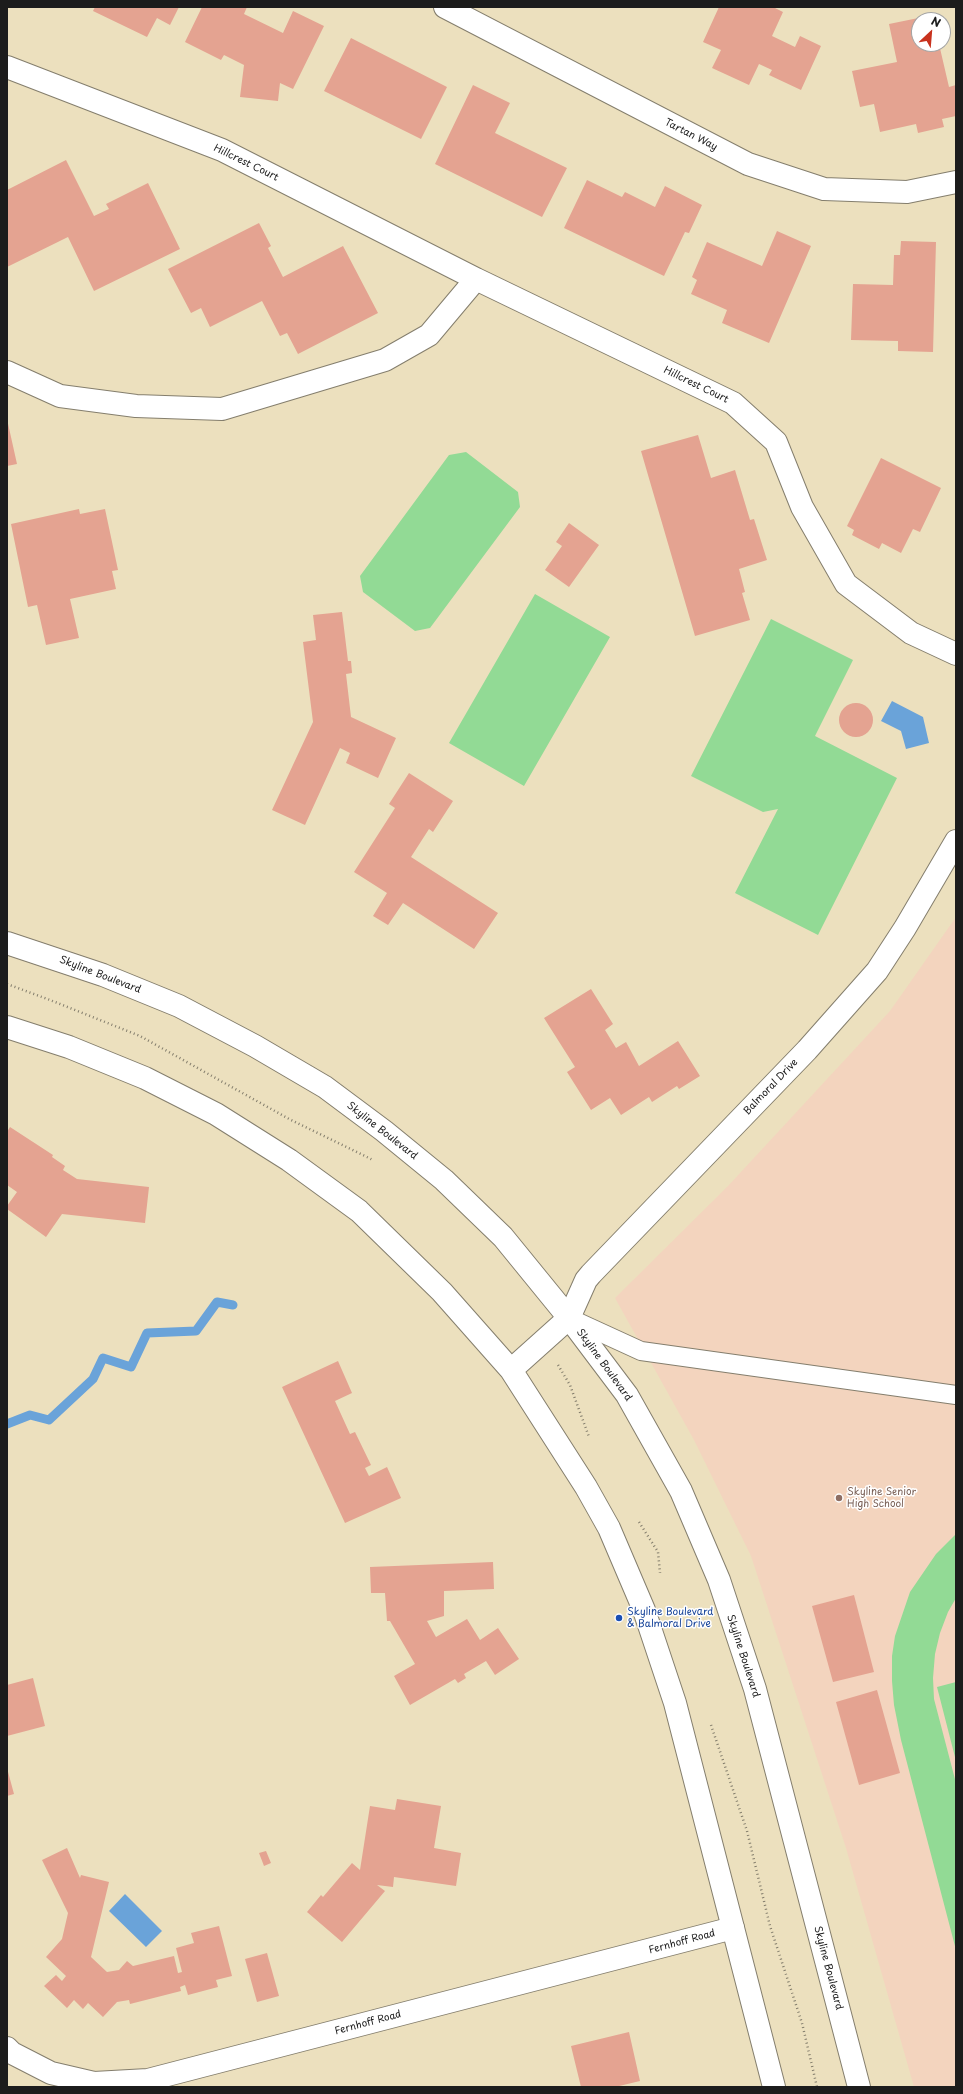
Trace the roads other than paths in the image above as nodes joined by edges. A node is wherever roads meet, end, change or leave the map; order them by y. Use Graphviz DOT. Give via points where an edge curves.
graph roads {
  1 [pos="445,7"];
  2 [pos="7,67"];
  3 [pos="956,182"];
  4 [pos="476,279"];
  5 [pos="7,372"];
  6 [pos="956,654"];
  7 [pos="956,841"];
  8 [pos="7,943"];
  9 [pos="7,1027"];
  10 [pos="569,1318"];
  11 [pos="511,1370"];
  12 [pos="956,1395"];
  13 [pos="733,1928"];
  14 [pos="7,2048"];
  15 [pos="774,2087"];
  16 [pos="859,2087"];
  1 -- 3 [label="street, Tartan Way" via="748,164 824,189 907,192"];
  2 -- 4 [label="street, Hillcrest Court" via="222,150"];
  4 -- 5 [label="street" via="429,335 386,360 222,409 136,406 60,396"];
  4 -- 6 [label="street, Hillcrest Court" via="733,403 776,442 802,507 846,584 911,633"];
  7 -- 10 [label="street, Balmoral Drive" via="877,971 807,1050 591,1274"];
  8 -- 10 [label="street, Skyline Boulevard" via="103,975 179,1006 255,1046 325,1088 384,1131 444,1180 503,1237"];
  9 -- 11 [label="street" via="70,1047 145,1078 216,1114 289,1160 359,1211 442,1292"];
  10 -- 11 [label="street"];
  10 -- 12 [label="lane" via="641,1351"];
  10 -- 16 [label="street, Skyline Boulevard" via="627,1395 681,1491 719,1580 755,1689"];
  11 -- 13 [label="street" via="586,1487 609,1528 644,1610 675,1703"];
  13 -- 14 [label="street, Fernhoff Road" via="148,2080 94,2083 51,2073"];
  13 -- 15 [label="street"];
}
